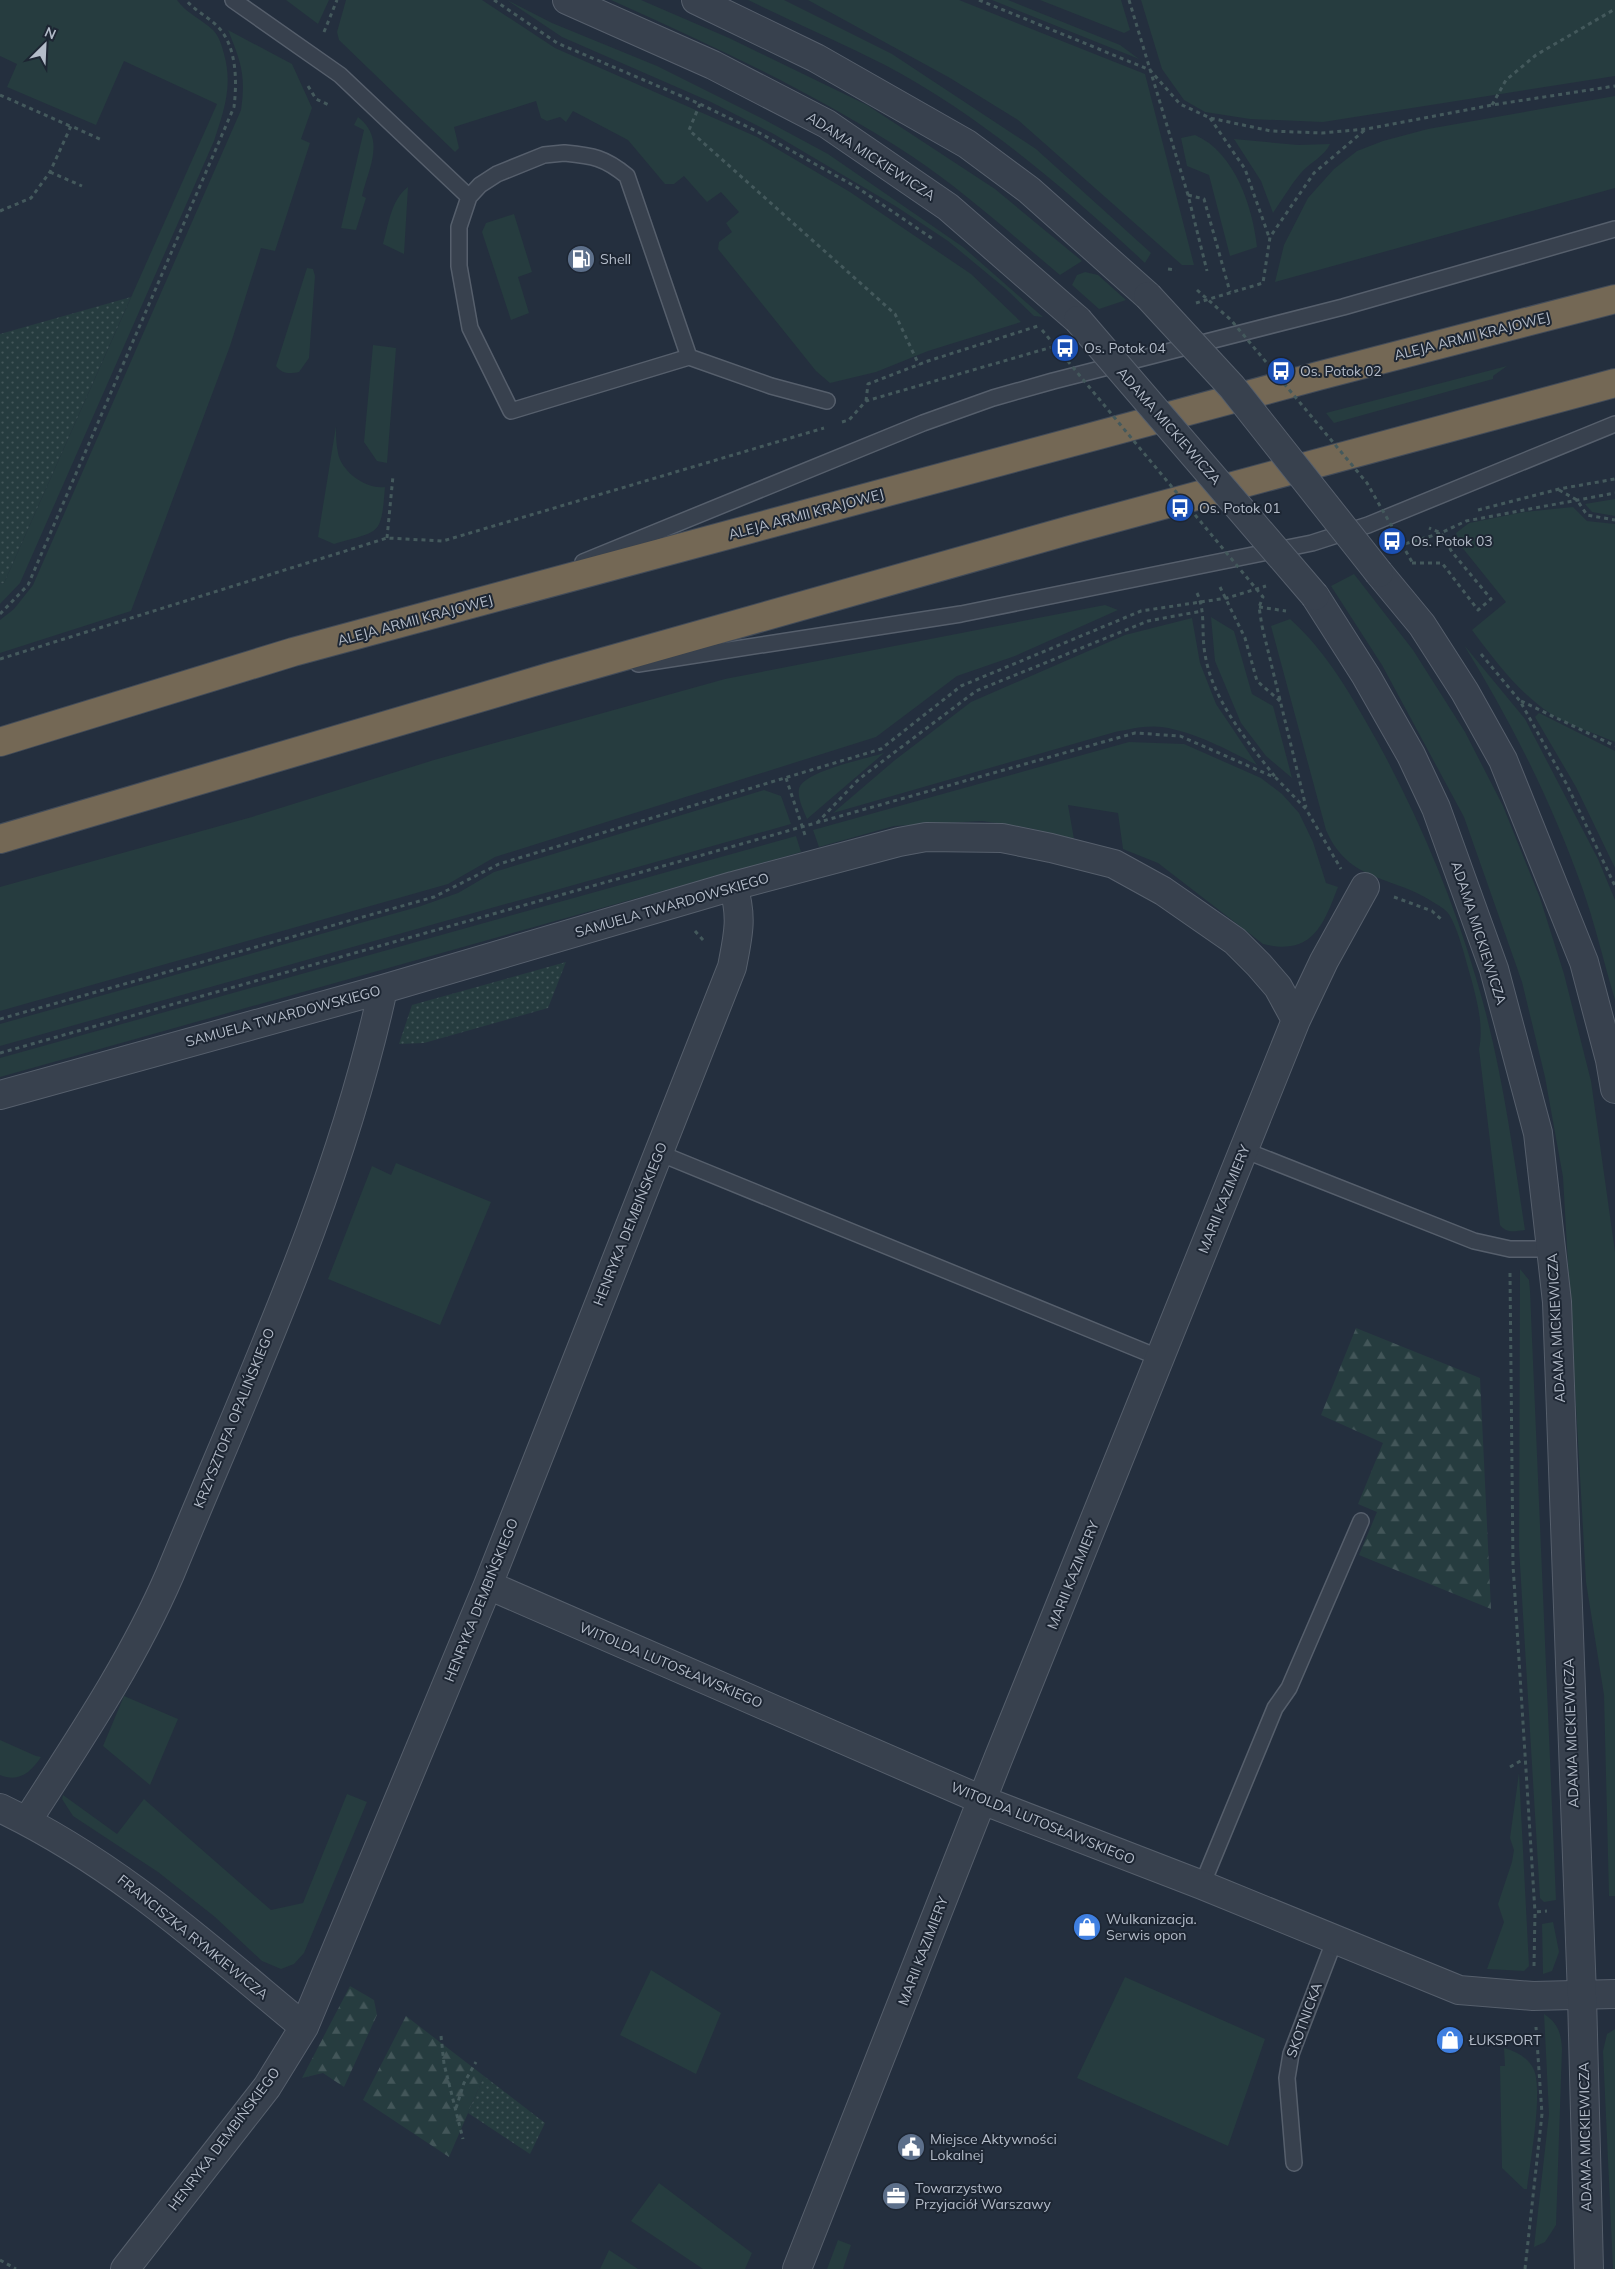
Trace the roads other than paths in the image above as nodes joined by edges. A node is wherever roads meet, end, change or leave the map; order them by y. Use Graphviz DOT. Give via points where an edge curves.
graph roads {
  1 [pos="233,0"];
  2 [pos="568,0"];
  3 [pos="696,0"];
  4 [pos="469,197"];
  5 [pos="1615,229"];
  6 [pos="1615,299"];
  7 [pos="689,357"];
  8 [pos="1615,383"];
  9 [pos="827,400"];
  10 [pos="1615,424"];
  11 [pos="495,598"];
  12 [pos="550,677"];
  13 [pos="0,742"];
  14 [pos="0,839"];
  15 [pos="733,886"];
  16 [pos="1364,888"];
  17 [pos="383,989"];
  18 [pos="1296,1020"];
  19 [pos="1615,1089"];
  20 [pos="0,1095"];
  21 [pos="1244,1150"];
  22 [pos="659,1152"];
  23 [pos="1552,1249"];
  24 [pos="1160,1358"];
  25 [pos="1361,1521"];
  26 [pos="488,1585"];
  27 [pos="982,1800"];
  28 [pos="0,1808"];
  29 [pos="27,1821"];
  30 [pos="1202,1885"];
  31 [pos="1335,1939"];
  32 [pos="1615,1994"];
  33 [pos="1582,1996"];
  34 [pos="304,2027"];
  35 [pos="1294,2163"];
  36 [pos="125,2269"];
  37 [pos="798,2269"];
  38 [pos="1589,2269"];
  1 -- 4 [label="lane" via="340,75"];
  2 -- 23 [label="street, ADAMA MICKIEWICZA, bridge" via="713,65 826,124 948,207 1078,320 1315,596 1366,676 1411,755 1436,808 1494,969 1538,1133"];
  3 -- 19 [label="street, bridge" via="816,58 967,144 1029,190 1148,296 1232,387 1422,625 1503,760 1584,962"];
  4 -- 7 [label="lane" via="498,174 544,155 564,152 610,162 627,176"];
  4 -- 7 [label="lane" via="459,228 459,266 470,328 511,412"];
  5 -- 11 [label="lane" via="1343,307 993,398 922,423"];
  6 -- 11 [label="highway, ALEJA ARMII KRAJOWEJ" via="1308,378"];
  7 -- 9 [label="lane" via="771,386"];
  8 -- 12 [label="highway" via="1074,528"];
  10 -- 12 [label="lane" via="1368,525 1312,543 961,614"];
  11 -- 13 [label="highway, ALEJA ARMII KRAJOWEJ" via="293,652"];
  12 -- 14 [label="highway"];
  15 -- 17 [label="street, SAMUELA TWARDOWSKIEGO"];
  15 -- 18 [label="street, SAMUELA TWARDOWSKIEGO" via="926,837 1012,840 1080,854 1114,864 1163,891 1235,941 1278,987"];
  15 -- 22 [label="street, HENRYKA DEMBIŃSKIEGO" via="740,926 732,967"];
  16 -- 18 [label="street, MARII KAZIMIERY"];
  17 -- 20 [label="street, SAMUELA TWARDOWSKIEGO"];
  17 -- 29 [label="street, KRZYSZTOFA OPALIŃSKIEGO" via="367,1061 324,1196 170,1574 127,1664"];
  18 -- 21 [label="street, MARII KAZIMIERY"];
  21 -- 23 [label="lane" via="1460,1236 1510,1249"];
  21 -- 24 [label="street, MARII KAZIMIERY"];
  22 -- 24 [label="lane"];
  22 -- 26 [label="street, HENRYKA DEMBIŃSKIEGO"];
  23 -- 33 [label="street, ADAMA MICKIEWICZA" via="1557,1302"];
  24 -- 27 [label="street, MARII KAZIMIERY"];
  25 -- 30 [label="lane" via="1289,1688 1275,1708"];
  26 -- 27 [label="street, WITOLDA LUTOSŁAWSKIEGO"];
  26 -- 34 [label="street, HENRYKA DEMBIŃSKIEGO"];
  27 -- 30 [label="street, WITOLDA LUTOSŁAWSKIEGO"];
  27 -- 37 [label="street, MARII KAZIMIERY"];
  28 -- 29 [label="street, FRANCISZKA RYMKIEWICZA"];
  29 -- 34 [label="street, FRANCISZKA RYMKIEWICZA" via="96,1860 161,1908"];
  30 -- 31 [label="street, WITOLDA LUTOSŁAWSKIEGO"];
  31 -- 33 [label="street, WITOLDA LUTOSŁAWSKIEGO" via="1458,1990"];
  31 -- 35 [label="lane, SKOTNICKA" via="1290,2054 1286,2078"];
  32 -- 33 [label="street, WITOLDA LUTOSŁAWSKIEGO"];
  33 -- 38 [label="street, ADAMA MICKIEWICZA"];
  34 -- 36 [label="street, HENRYKA DEMBIŃSKIEGO" via="267,2086"];
}
